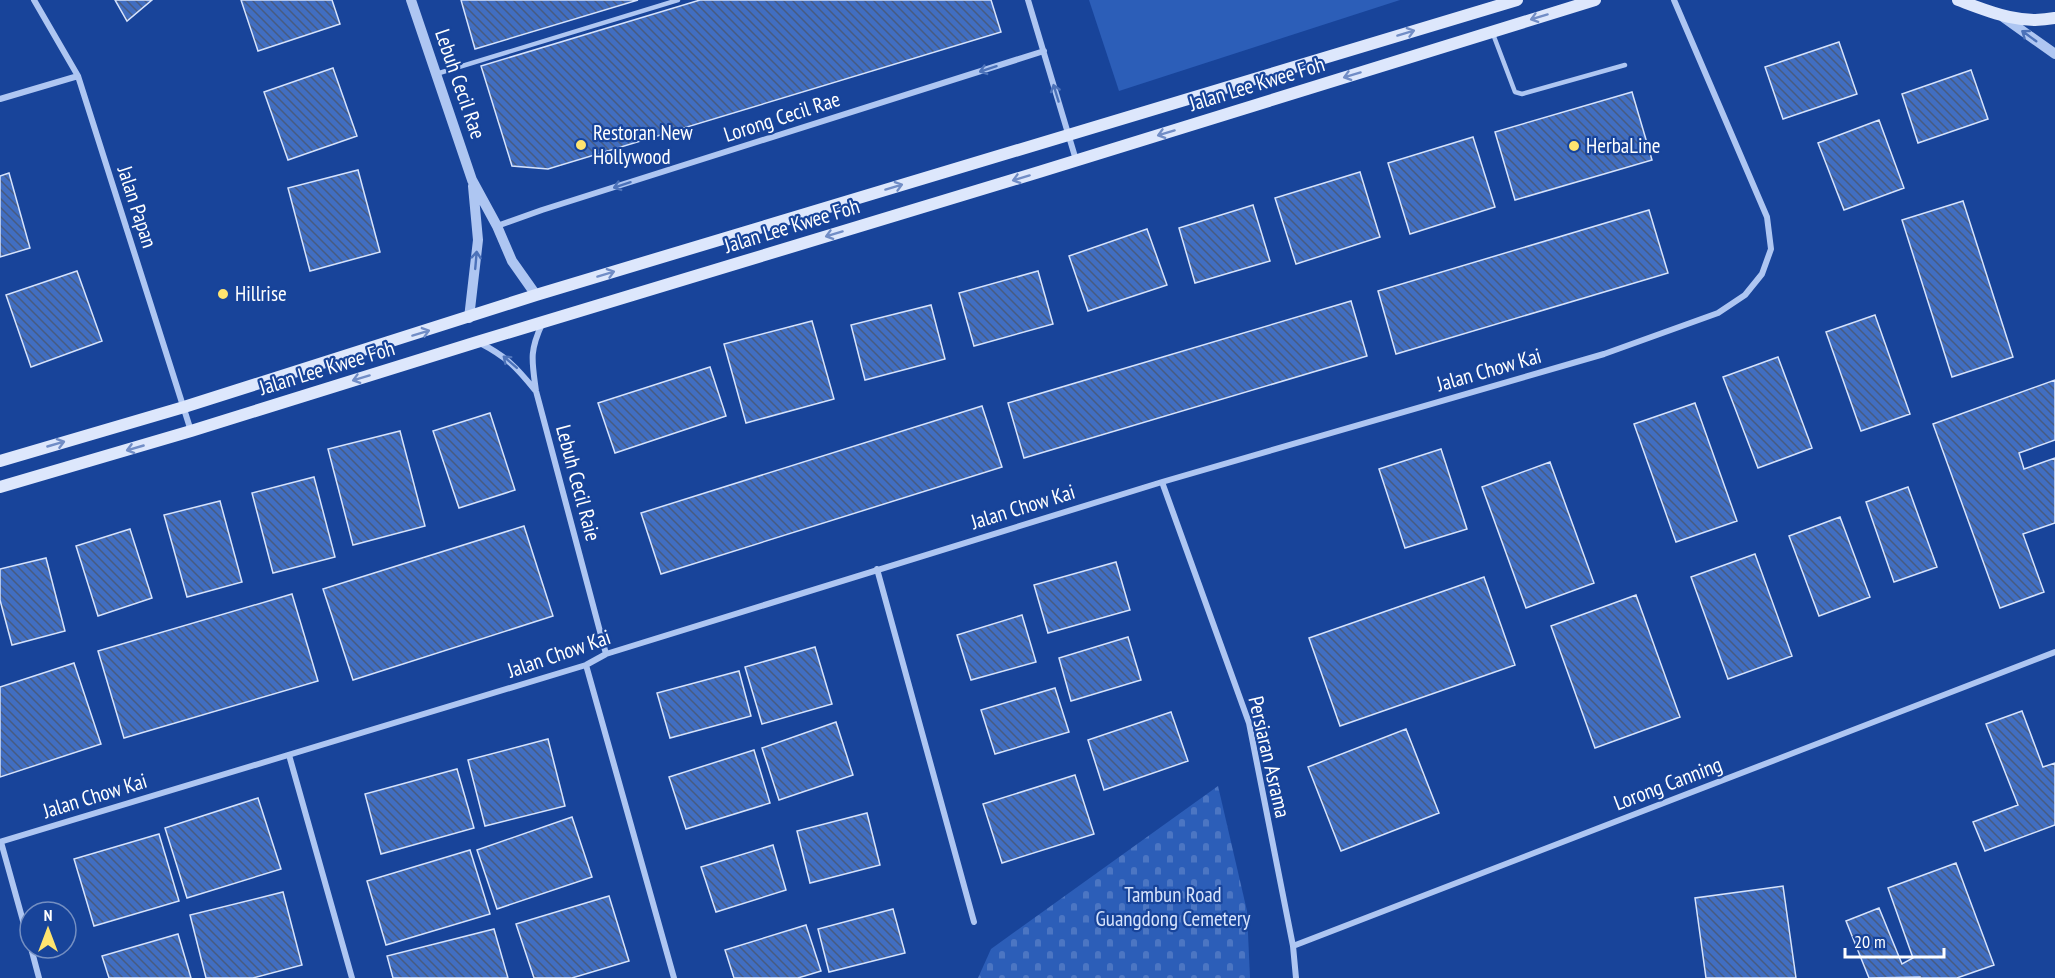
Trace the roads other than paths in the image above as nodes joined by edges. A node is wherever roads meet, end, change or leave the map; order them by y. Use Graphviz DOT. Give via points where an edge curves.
graph roads {
  1 [pos="34,0"];
  2 [pos="411,0"];
  3 [pos="678,0"];
  4 [pos="1028,0"];
  5 [pos="1517,0"];
  6 [pos="1595,0"];
  7 [pos="1674,0"];
  8 [pos="1958,0"];
  9 [pos="2003,17"];
  10 [pos="2055,18"];
  11 [pos="1492,32"];
  12 [pos="1044,51"];
  13 [pos="2055,54"];
  14 [pos="1625,65"];
  15 [pos="436,74"];
  16 [pos="78,76"];
  17 [pos="0,99"];
  18 [pos="1069,134"];
  19 [pos="1076,161"];
  20 [pos="472,180"];
  21 [pos="497,226"];
  22 [pos="536,295"];
  23 [pos="469,318"];
  24 [pos="543,321"];
  25 [pos="477,342"];
  26 [pos="536,391"];
  27 [pos="184,407"];
  28 [pos="191,431"];
  29 [pos="0,461"];
  30 [pos="1162,482"];
  31 [pos="0,487"];
  32 [pos="877,570"];
  33 [pos="2055,652"];
  34 [pos="606,654"];
  35 [pos="586,665"];
  36 [pos="289,755"];
  37 [pos="1,842"];
  38 [pos="18,904"];
  39 [pos="974,922"];
  40 [pos="1293,946"];
  41 [pos="34,960"];
  42 [pos="39,978"];
  43 [pos="352,978"];
  44 [pos="674,978"];
  45 [pos="1296,978"];
  1 -- 16 [label="street, Jalan Papan"];
  2 -- 15 [label="street, Lebuh Cecil Rae"];
  3 -- 15 [label="lane"];
  4 -- 12 [label="street"];
  18 -- 5 [label="main road, Jalan Lee Kwee Foh, one-way"];
  6 -- 11 [label="main road, Jalan Lee Kwee Foh, one-way"];
  7 -- 30 [label="street, Jalan Chow Kai" via="1767,216 1771,249 1762,274 1745,295 1718,313 1604,354"];
  8 -- 9 [label="main road"];
  9 -- 10 [label="main road"];
  13 -- 9 [label="street, one-way"];
  11 -- 14 [label="lane" via="1515,92 1522,94"];
  11 -- 19 [label="main road, Jalan Lee Kwee Foh, one-way"];
  18 -- 12 [label="street, one-way"];
  12 -- 21 [label="street, Lorong Cecil Rae, one-way"];
  15 -- 20 [label="street, Lebuh Cecil Rae"];
  16 -- 17 [label="street"];
  16 -- 27 [label="street, Jalan Papan"];
  18 -- 19 [label="street"];
  22 -- 18 [label="main road, Jalan Lee Kwee Foh, one-way"];
  19 -- 24 [label="main road, Jalan Lee Kwee Foh, one-way"];
  20 -- 21 [label="street, Lebuh Cecil Rae"];
  23 -- 20 [label="street, Lebuh Cecil Rae, one-way" via="478,240"];
  21 -- 22 [label="street, Lebuh Cecil Rae" via="512,261"];
  22 -- 23 [label="main road, Jalan Lee Kwee Foh"];
  27 -- 23 [label="main road, Jalan Lee Kwee Foh, one-way"];
  24 -- 25 [label="main road, Jalan Lee Kwee Foh"];
  24 -- 26 [label="street, Lebuh Cecil Raie" via="532,356"];
  26 -- 25 [label="street, one-way" via="513,363"];
  25 -- 28 [label="main road, Jalan Lee Kwee Foh, one-way"];
  26 -- 34 [label="street, Lebuh Cecil Raie"];
  27 -- 28 [label="street, Jalan Papan"];
  29 -- 27 [label="main road, Jalan Lee Kwee Foh, one-way"];
  28 -- 31 [label="main road, Jalan Lee Kwee Foh, one-way"];
  30 -- 32 [label="street, Jalan Chow Kai"];
  30 -- 40 [label="street, Persiaran Asrama" via="1249,723"];
  32 -- 34 [label="street, Jalan Chow Kai"];
  32 -- 39 [label="street"];
  33 -- 40 [label="street, Lorong Canning"];
  34 -- 35 [label="street, Jalan Chow Kai"];
  35 -- 36 [label="street, Jalan Chow Kai"];
  35 -- 44 [label="street"];
  36 -- 37 [label="street, Jalan Chow Kai"];
  36 -- 43 [label="street"];
  37 -- 38 [label="street"];
  40 -- 45 [label="street, Persiaran Asrama"];
  41 -- 42 [label="street"];
}
